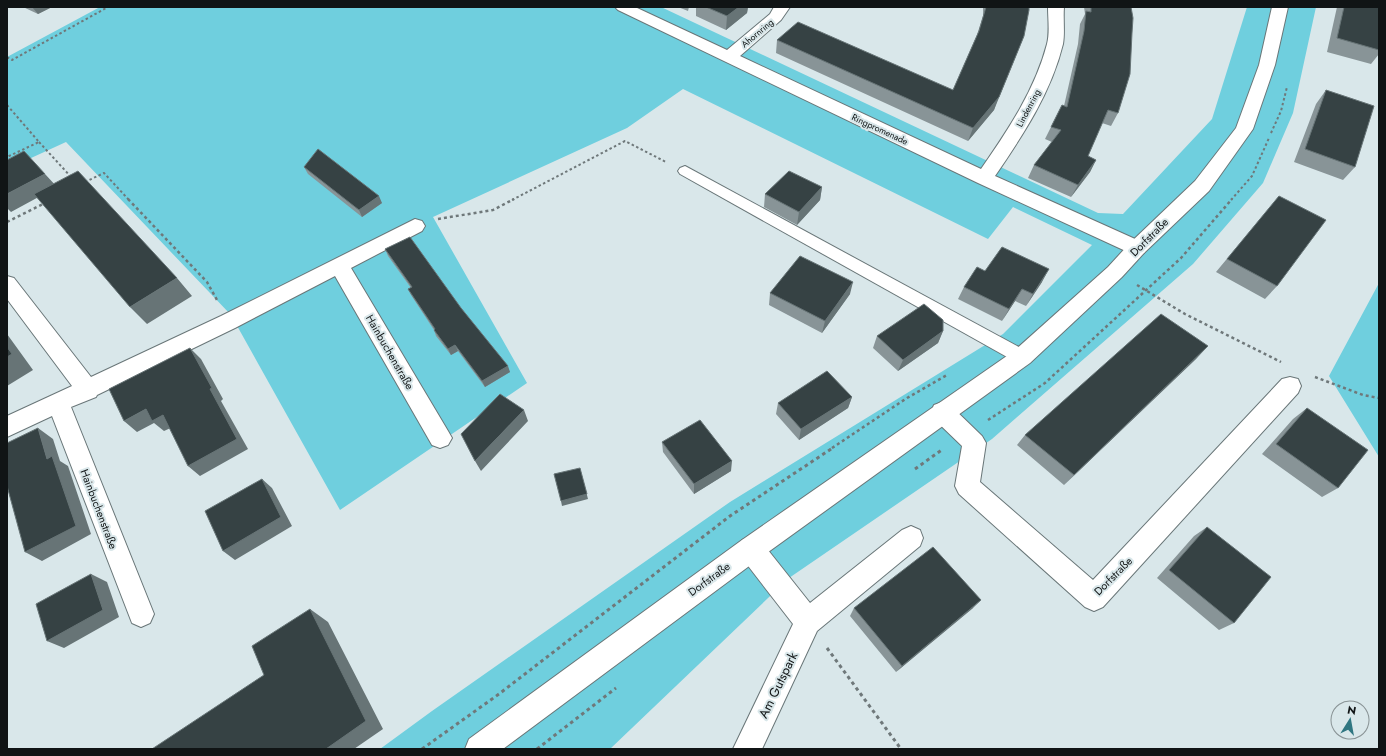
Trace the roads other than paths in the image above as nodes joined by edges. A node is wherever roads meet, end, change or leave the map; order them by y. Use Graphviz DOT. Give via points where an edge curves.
graph roads {
  1 [pos="623,7"];
  2 [pos="782,7"];
  3 [pos="1056,7"];
  4 [pos="1280,7"];
  5 [pos="729,57"];
  6 [pos="685,171"];
  7 [pos="984,178"];
  8 [pos="415,226"];
  9 [pos="1137,248"];
  10 [pos="340,265"];
  11 [pos="7,284"];
  12 [pos="1022,357"];
  13 [pos="1296,379"];
  14 [pos="88,390"];
  15 [pos="58,404"];
  16 [pos="942,412"];
  17 [pos="7,427"];
  18 [pos="440,438"];
  19 [pos="911,538"];
  20 [pos="750,549"];
  21 [pos="141,614"];
  22 [pos="808,622"];
  23 [pos="479,749"];
  24 [pos="747,749"];
  1 -- 5 [label="street, Ringpromenade"];
  2 -- 5 [label="street, Ahornring" via="776,18"];
  3 -- 7 [label="street, Lindenring" via="1055,43 1037,94 1011,139"];
  4 -- 9 [label="street, Dorfstraße" via="1267,65 1244,129 1202,186"];
  5 -- 7 [label="street, Ringpromenade"];
  6 -- 12 [label="lane"];
  7 -- 9 [label="street, Ringpromenade"];
  8 -- 10 [label="street"];
  9 -- 12 [label="street, Dorfstraße" via="1115,272"];
  10 -- 14 [label="street"];
  10 -- 18 [label="street, Hainbuchenstraße"];
  11 -- 14 [label="street"];
  12 -- 16 [label="street, Dorfstraße"];
  13 -- 16 [label="street, Dorfstraße" via="1094,598 967,486 974,443"];
  14 -- 15 [label="street"];
  15 -- 17 [label="street"];
  15 -- 21 [label="street, Hainbuchenstraße"];
  16 -- 20 [label="street, Dorfstraße"];
  19 -- 22 [label="street, Am Gutspark"];
  20 -- 22 [label="street"];
  20 -- 23 [label="street, Dorfstraße"];
  22 -- 24 [label="street, Am Gutspark"];
}
